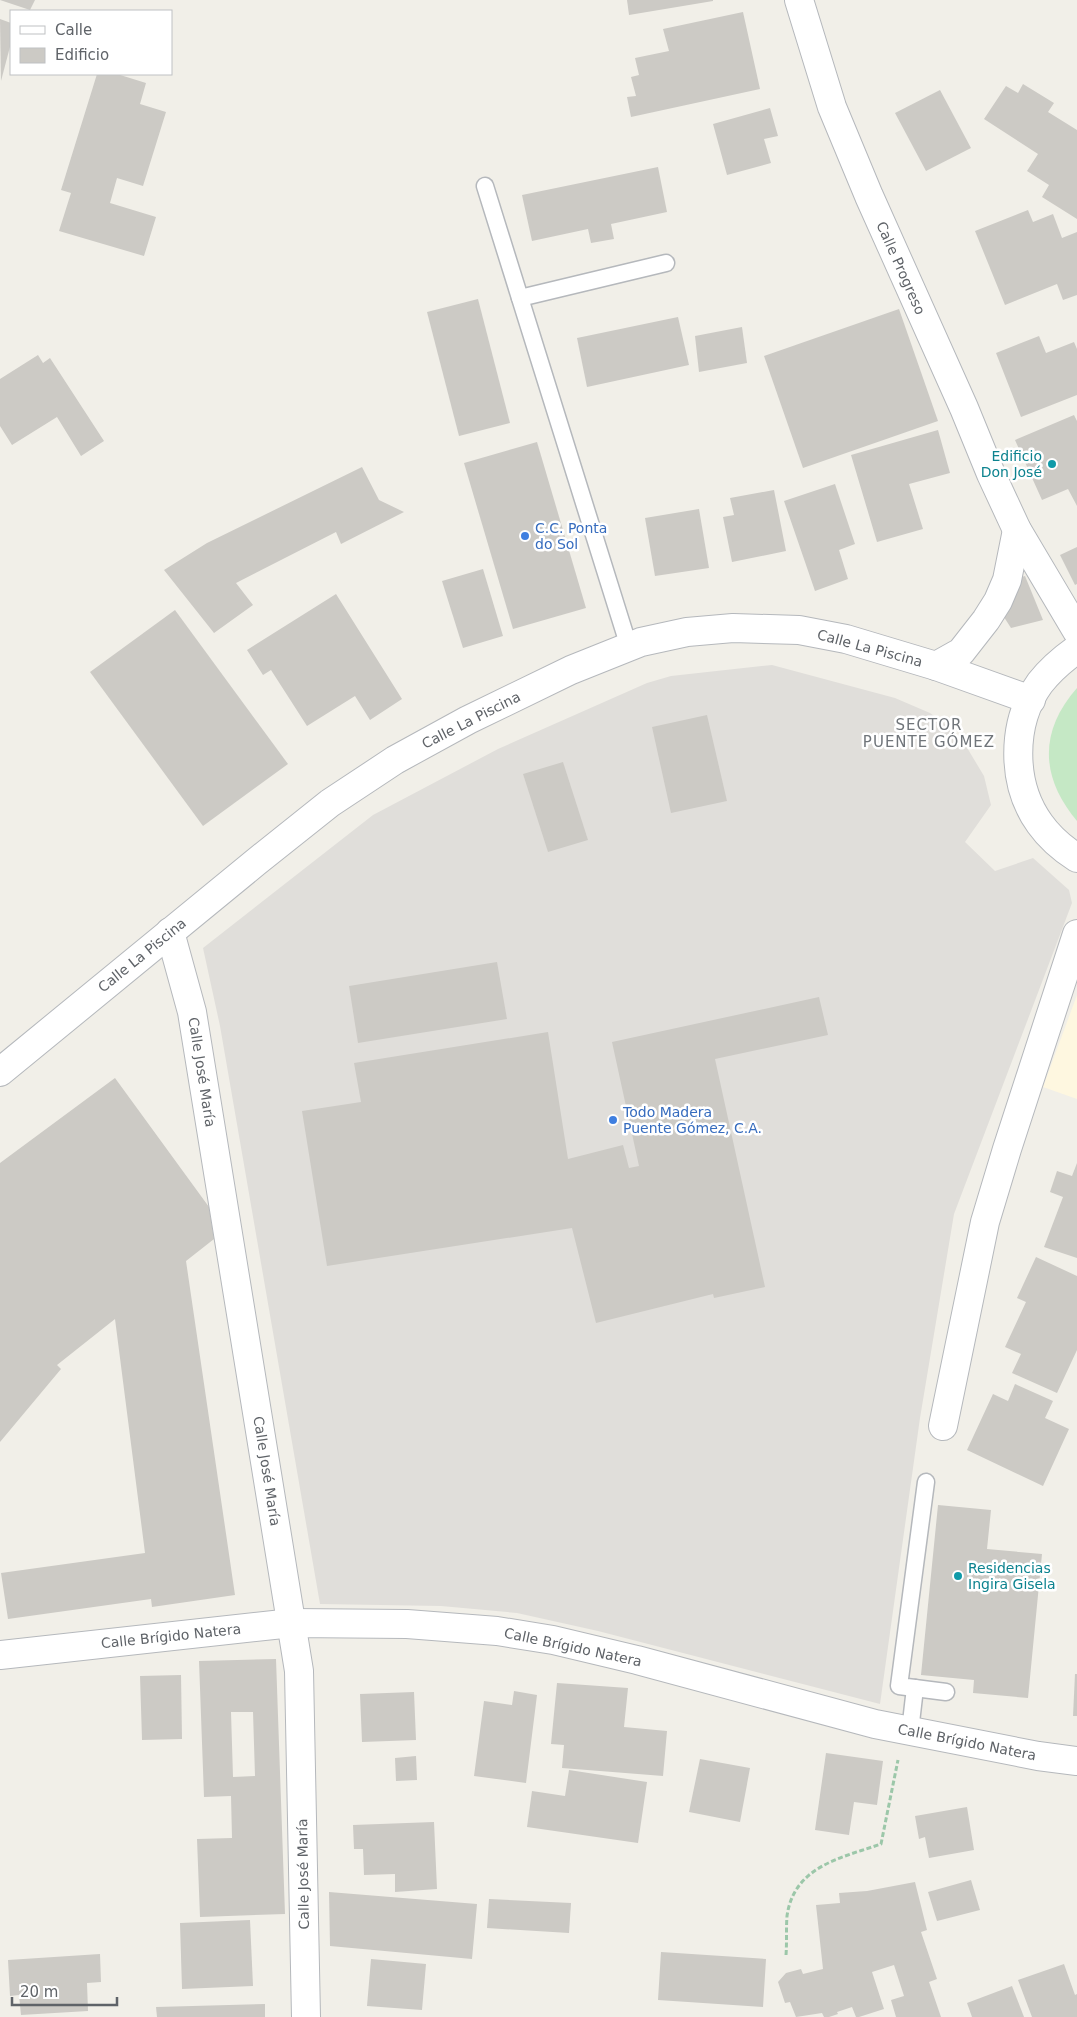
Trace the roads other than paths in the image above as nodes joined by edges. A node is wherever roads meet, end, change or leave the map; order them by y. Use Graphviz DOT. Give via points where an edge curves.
graph roads {
  1 [pos="799,0"];
  2 [pos="485,186"];
  3 [pos="666,263"];
  4 [pos="520,298"];
  5 [pos="1017,530"];
  6 [pos="1077,631"];
  7 [pos="628,647"];
  8 [pos="1077,649"];
  9 [pos="936,666"];
  10 [pos="1031,700"];
  11 [pos="1077,858"];
  12 [pos="170,932"];
  13 [pos="1077,934"];
  14 [pos="0,1072"];
  15 [pos="943,1426"];
  16 [pos="926,1482"];
  17 [pos="292,1623"];
  18 [pos="0,1655"];
  19 [pos="915,1688"];
  20 [pos="946,1692"];
  21 [pos="907,1730"];
  22 [pos="1077,1762"];
  23 [pos="306,2017"];
  1 -- 5 [label="street, Calle Progreso" via="832,107"];
  2 -- 4 [label="lane"];
  3 -- 4 [label="lane"];
  4 -- 7 [label="lane"];
  5 -- 6 [label="street, Calle Progreso"];
  5 -- 9 [label="street" via="1007,580 998,601 961,652"];
  7 -- 9 [label="street, Calle La Piscina" via="686,632 733,628 798,630 846,639"];
  7 -- 12 [label="street, Calle La Piscina" via="570,670 395,760 330,803"];
  8 -- 10 [label="street" via="1060,661"];
  9 -- 10 [label="street, Calle La Piscina"];
  10 -- 11 [label="street" via="1019,739 1019,768 1026,798 1040,824 1060,846"];
  12 -- 14 [label="street, Calle La Piscina"];
  12 -- 17 [label="street, Calle José María" via="192,1012"];
  13 -- 15 [label="street" via="985,1222"];
  16 -- 19 [label="lane" via="900,1686"];
  17 -- 18 [label="street, Calle Brígido Natera"];
  17 -- 21 [label="street, Calle Brígido Natera" via="407,1624 497,1631 552,1640"];
  17 -- 23 [label="street, Calle José María" via="299,1671"];
  19 -- 20 [label="lane"];
  19 -- 21 [label="lane"];
  21 -- 22 [label="street, Calle Brígido Natera"];
}
